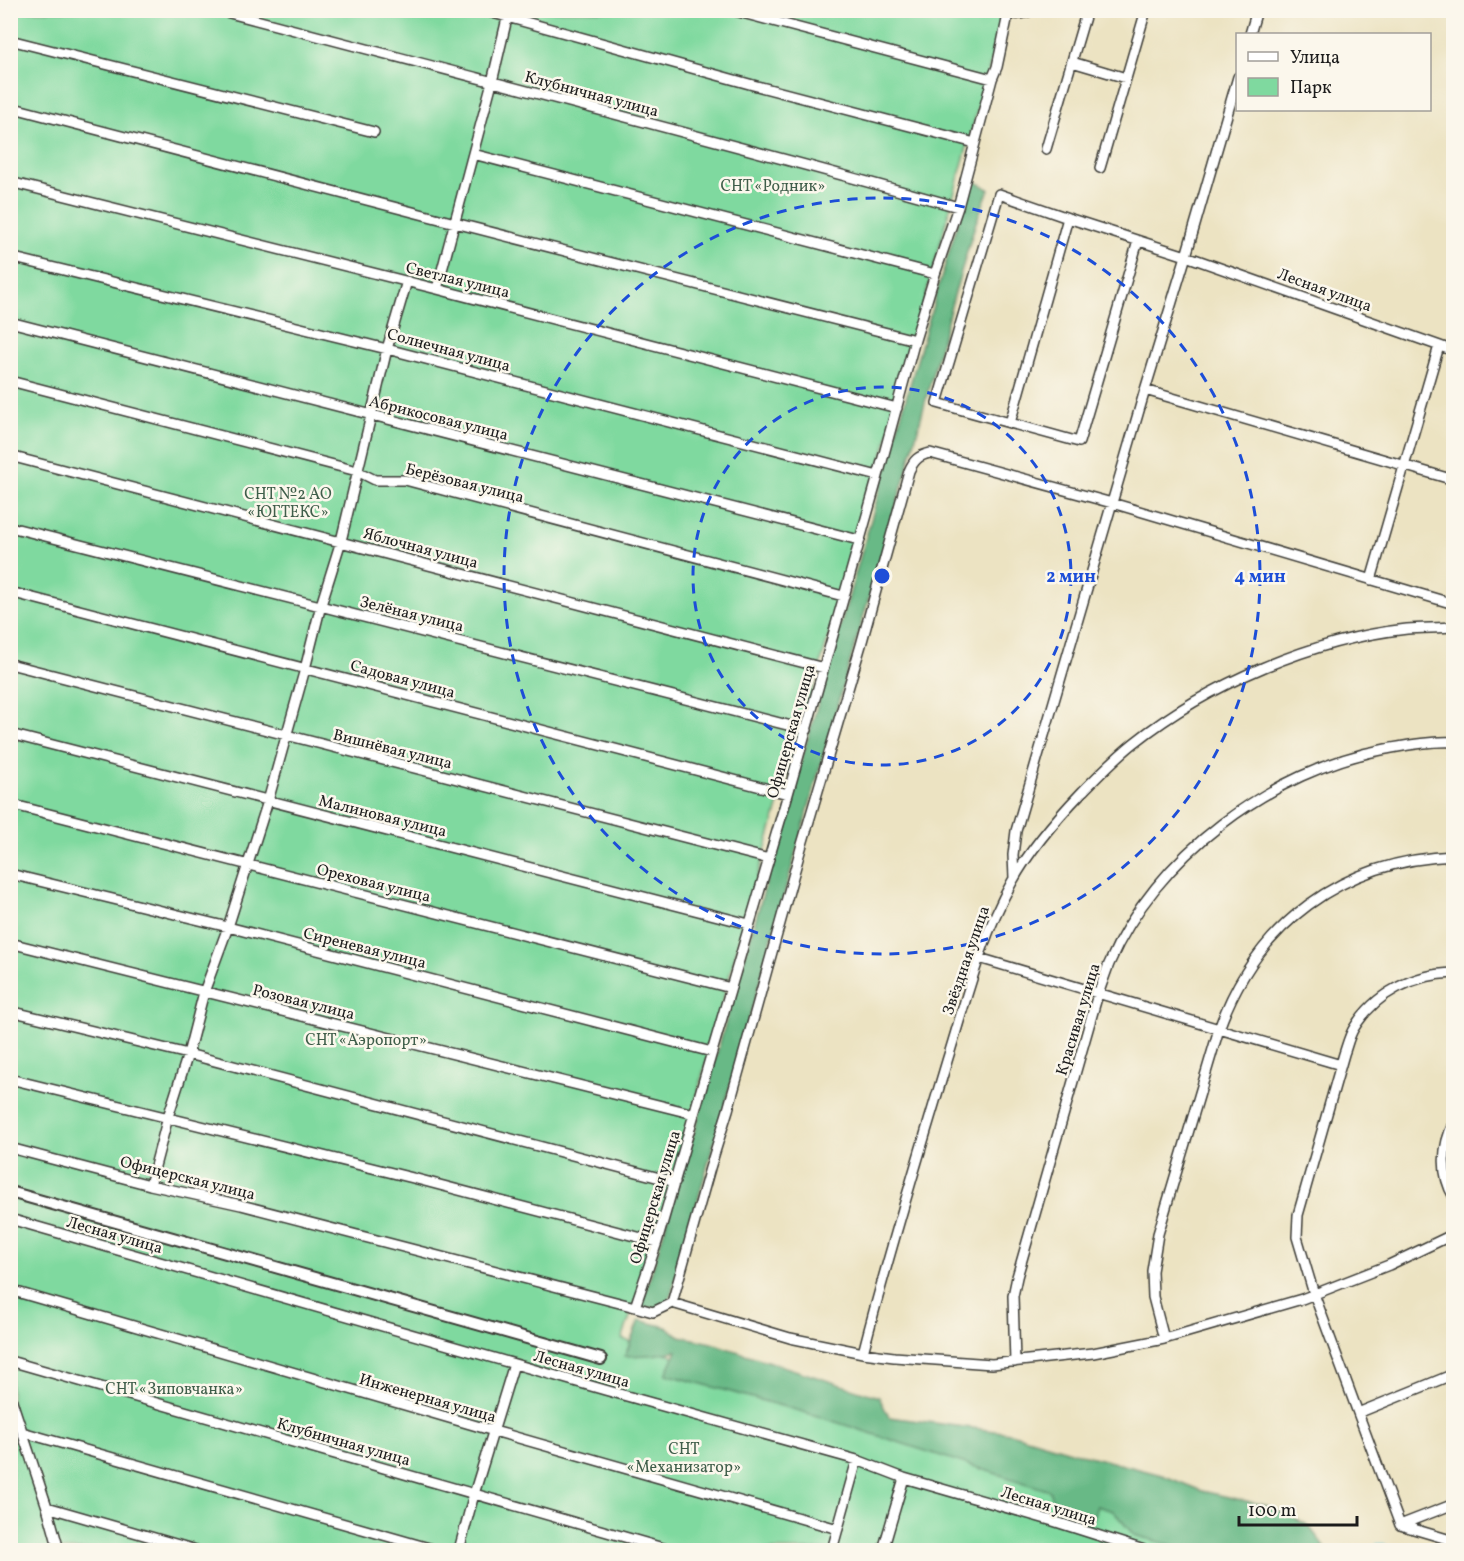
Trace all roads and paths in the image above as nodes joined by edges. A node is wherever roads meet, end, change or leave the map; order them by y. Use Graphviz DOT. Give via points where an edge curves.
graph roads {
  1 [pos="218,10"];
  2 [pos="482,10"];
  3 [pos="731,10"];
  4 [pos="997,10"];
  5 [pos="1032,10"];
  6 [pos="1087,10"];
  7 [pos="1146,10"];
  8 [pos="1257,10"];
  9 [pos="1009,12"];
  10 [pos="508,14"];
  11 [pos="1250,33"];
  12 [pos="10,40"];
  13 [pos="1072,62"];
  14 [pos="1126,78"];
  15 [pos="992,79"];
  16 [pos="492,82"];
  17 [pos="1236,84"];
  18 [pos="10,107"];
  19 [pos="374,132"];
  20 [pos="975,143"];
  21 [pos="1046,148"];
  22 [pos="473,154"];
  23 [pos="1100,168"];
  24 [pos="10,182"];
  25 [pos="958,207"];
  26 [pos="1068,218"];
  27 [pos="455,223"];
  28 [pos="1138,241"];
  29 [pos="1186,255"];
  30 [pos="10,257"];
  31 [pos="935,274"];
  32 [pos="407,281"];
  33 [pos="437,289"];
  34 [pos="10,322"];
  35 [pos="915,340"];
  36 [pos="1439,346"];
  37 [pos="387,349"];
  38 [pos="1454,351"];
  39 [pos="10,381"];
  40 [pos="1145,390"];
  41 [pos="897,408"];
  42 [pos="372,415"];
  43 [pos="1010,423"];
  44 [pos="10,456"];
  45 [pos="1404,466"];
  46 [pos="357,471"];
  47 [pos="878,476"];
  48 [pos="1454,480"];
  49 [pos="1112,503"];
  50 [pos="10,527"];
  51 [pos="859,540"];
  52 [pos="341,542"];
  53 [pos="1371,580"];
  54 [pos="10,592"];
  55 [pos="843,596"];
  56 [pos="1454,604"];
  57 [pos="321,605"];
  58 [pos="1454,627"];
  59 [pos="10,664"];
  60 [pos="824,668"];
  61 [pos="305,669"];
  62 [pos="807,730"];
  63 [pos="10,734"];
  64 [pos="286,736"];
  65 [pos="1454,742"];
  66 [pos="788,794"];
  67 [pos="268,801"];
  68 [pos="10,804"];
  69 [pos="1454,856"];
  70 [pos="769,859"];
  71 [pos="247,865"];
  72 [pos="10,874"];
  73 [pos="1014,878"];
  74 [pos="749,924"];
  75 [pos="228,927"];
  76 [pos="10,943"];
  77 [pos="979,958"];
  78 [pos="1454,973"];
  79 [pos="731,988"];
  80 [pos="204,992"];
  81 [pos="1098,994"];
  82 [pos="10,1011"];
  83 [pos="1219,1029"];
  84 [pos="712,1052"];
  85 [pos="188,1054"];
  86 [pos="1341,1065"];
  87 [pos="10,1079"];
  88 [pos="694,1114"];
  89 [pos="168,1117"];
  90 [pos="1454,1122"];
  91 [pos="10,1148"];
  92 [pos="675,1182"];
  93 [pos="150,1185"];
  94 [pos="10,1192"];
  95 [pos="1454,1197"];
  96 [pos="10,1220"];
  97 [pos="1454,1234"];
  98 [pos="657,1242"];
  99 [pos="10,1290"];
  100 [pos="1314,1294"];
  101 [pos="672,1303"];
  102 [pos="635,1307"];
  103 [pos="1164,1339"];
  104 [pos="863,1353"];
  105 [pos="601,1359"];
  106 [pos="10,1361"];
  107 [pos="1015,1362"];
  108 [pos="514,1364"];
  109 [pos="1454,1374"];
  110 [pos="10,1395"];
  111 [pos="1358,1413"];
  112 [pos="494,1431"];
  113 [pos="22,1432"];
  114 [pos="856,1460"];
  115 [pos="904,1478"];
  116 [pos="474,1494"];
  117 [pos="1454,1504"];
  118 [pos="47,1507"];
  119 [pos="1400,1525"];
  120 [pos="838,1529"];
  121 [pos="1454,1541"];
  122 [pos="883,1548"];
  123 [pos="59,1551"];
  124 [pos="196,1551"];
  125 [pos="436,1551"];
  126 [pos="459,1551"];
  127 [pos="670,1551"];
  128 [pos="832,1551"];
  129 [pos="901,1551"];
  130 [pos="1144,1551"];
  1 -- 16 [label="street, Клубничная улица"];
  2 -- 10 [label="street"];
  3 -- 15 [label="street"];
  4 -- 9 [label="street"];
  5 -- 9 [label="street" via="1024,15"];
  6 -- 13 [label="street"];
  7 -- 14 [label="street"];
  8 -- 11 [label="street"];
  9 -- 15 [label="street, Офицерская улица"];
  10 -- 16 [label="street"];
  10 -- 20 [label="street" via="753,85"];
  12 -- 19 [label="street"];
  13 -- 14 [label="street"];
  13 -- 21 [label="street"];
  14 -- 23 [label="street"];
  15 -- 20 [label="street, Офицерская улица"];
  16 -- 22 [label="street"];
  16 -- 25 [label="street, Клубничная улица"];
  17 -- 29 [label="street"];
  18 -- 27 [label="street"];
  20 -- 25 [label="street, Офицерская улица"];
  22 -- 27 [label="street"];
  22 -- 31 [label="street"];
  24 -- 32 [label="street, Светлая улица"];
  25 -- 31 [label="street, Офицерская улица"];
  26 -- 28 [label="street, Лесная улица"];
  26 -- 43 [label="street"];
  26 -- 43 [label="street, Лесная улица" via="999,194 937,403"];
  27 -- 33 [label="street"];
  27 -- 35 [label="street"];
  28 -- 29 [label="street, Лесная улица"];
  28 -- 43 [label="street" via="1079,442"];
  29 -- 36 [label="street, Лесная улица"];
  29 -- 40 [label="street"];
  30 -- 37 [label="street, Солнечная улица"];
  31 -- 35 [label="street, Офицерская улица"];
  32 -- 33 [label="street, Светлая улица"];
  32 -- 37 [label="street"];
  33 -- 41 [label="street, Светлая улица"];
  34 -- 42 [label="street, Абрикосовая улица"];
  35 -- 41 [label="street, Офицерская улица"];
  36 -- 38 [label="street, Лесная улица"];
  36 -- 45 [label="street"];
  37 -- 42 [label="street"];
  37 -- 47 [label="street, Солнечная улица"];
  39 -- 46 [label="street, Берёзовая улица"];
  40 -- 45 [label="street"];
  40 -- 49 [label="street"];
  41 -- 47 [label="street, Офицерская улица"];
  42 -- 46 [label="street"];
  42 -- 51 [label="street, Абрикосовая улица"];
  44 -- 52 [label="street, Яблочная улица"];
  45 -- 48 [label="street"];
  45 -- 53 [label="street"];
  46 -- 52 [label="street"];
  46 -- 55 [label="street, Берёзовая улица" via="375,480 405,480"];
  47 -- 51 [label="street, Офицерская улица"];
  49 -- 53 [label="street"];
  49 -- 73 [label="street" via="1016,831"];
  49 -- 101 [label="street" via="930,453 914,460"];
  50 -- 57 [label="street, Зелёная улица"];
  51 -- 55 [label="street, Офицерская улица"];
  52 -- 57 [label="street"];
  52 -- 60 [label="street, Яблочная улица"];
  53 -- 56 [label="street"];
  54 -- 61 [label="street, Садовая улица"];
  55 -- 60 [label="street, Офицерская улица"];
  57 -- 61 [label="street"];
  57 -- 62 [label="street, Зелёная улица"];
  58 -- 73 [label="street, Звёздная улица" via="1407,629 1320,647 1239,678 1182,709 1134,742 1107,767 1066,809"];
  59 -- 64 [label="street, Вишнёвая улица"];
  60 -- 62 [label="street, Офицерская улица"];
  61 -- 64 [label="street"];
  61 -- 66 [label="street, Садовая улица"];
  62 -- 66 [label="street, Офицерская улица"];
  63 -- 67 [label="street, Малиновая улица"];
  64 -- 67 [label="street"];
  64 -- 70 [label="street, Вишнёвая улица"];
  65 -- 81 [label="street, Красивая улица" via="1419,743 1335,762 1273,790 1237,812 1188,853 1156,888 1134,918"];
  66 -- 70 [label="street, Офицерская улица"];
  67 -- 71 [label="street"];
  67 -- 74 [label="street, Малиновая улица"];
  68 -- 71 [label="street, Ореховая улица"];
  69 -- 83 [label="street" via="1382,867 1354,877 1307,906 1255,958 1232,995"];
  70 -- 74 [label="street, Офицерская улица"];
  71 -- 75 [label="street"];
  71 -- 79 [label="street, Ореховая улица"];
  72 -- 75 [label="street, Сиреневая улица"];
  73 -- 77 [label="street, Звёздная улица" via="994,916"];
  74 -- 79 [label="street, Офицерская улица"];
  75 -- 80 [label="street"];
  75 -- 84 [label="street, Сиреневая улица"];
  76 -- 80 [label="street, Розовая улица"];
  77 -- 81 [label="street"];
  77 -- 104 [label="street, Звёздная улица"];
  78 -- 86 [label="street" via="1413,980 1379,999 1353,1029"];
  79 -- 84 [label="street, Офицерская улица"];
  80 -- 85 [label="street"];
  80 -- 88 [label="street, Розовая улица"];
  81 -- 83 [label="street"];
  81 -- 107 [label="street, Красивая улица" via="1017,1277 1013,1296"];
  82 -- 85 [label="street"];
  83 -- 86 [label="street"];
  83 -- 103 [label="street" via="1158,1234 1152,1271 1153,1297"];
  84 -- 88 [label="street, Офицерская улица"];
  85 -- 89 [label="street"];
  85 -- 92 [label="street"];
  86 -- 100 [label="street" via="1298,1215 1297,1237"];
  87 -- 89 [label="street"];
  88 -- 92 [label="street, Офицерская улица"];
  89 -- 93 [label="street"];
  89 -- 98 [label="street"];
  90 -- 95 [label="street" via="1444,1163"];
  91 -- 93 [label="street, Офицерская улица"];
  92 -- 98 [label="street, Офицерская улица"];
  93 -- 102 [label="street, Офицерская улица"];
  94 -- 105 [label="street, Лесная улица"];
  96 -- 108 [label="street, Лесная улица"];
  97 -- 100 [label="street"];
  98 -- 102 [label="street, Офицерская улица"];
  99 -- 112 [label="street, Инженерная улица"];
  100 -- 103 [label="street"];
  100 -- 111 [label="street"];
  101 -- 102 [label="street" via="653,1312"];
  101 -- 104 [label="street" via="790,1338"];
  103 -- 107 [label="street" via="1093,1353"];
  104 -- 107 [label="street" via="992,1364"];
  106 -- 116 [label="street, Клубничная улица"];
  108 -- 112 [label="street"];
  108 -- 114 [label="street, Лесная улица"];
  109 -- 111 [label="street"];
  110 -- 113 [label="street"];
  111 -- 119 [label="street"];
  112 -- 116 [label="street"];
  112 -- 120 [label="street, Инженерная улица"];
  113 -- 118 [label="street"];
  113 -- 125 [label="street"];
  114 -- 115 [label="street, Лесная улица"];
  114 -- 120 [label="street"];
  115 -- 122 [label="street"];
  115 -- 130 [label="street, Лесная улица"];
  116 -- 126 [label="street"];
  116 -- 127 [label="street, Клубничная улица"];
  117 -- 119 [label="street"];
  118 -- 123 [label="street"];
  118 -- 124 [label="street"];
  119 -- 121 [label="street"];
  120 -- 128 [label="street"];
  122 -- 129 [label="street"];
}
